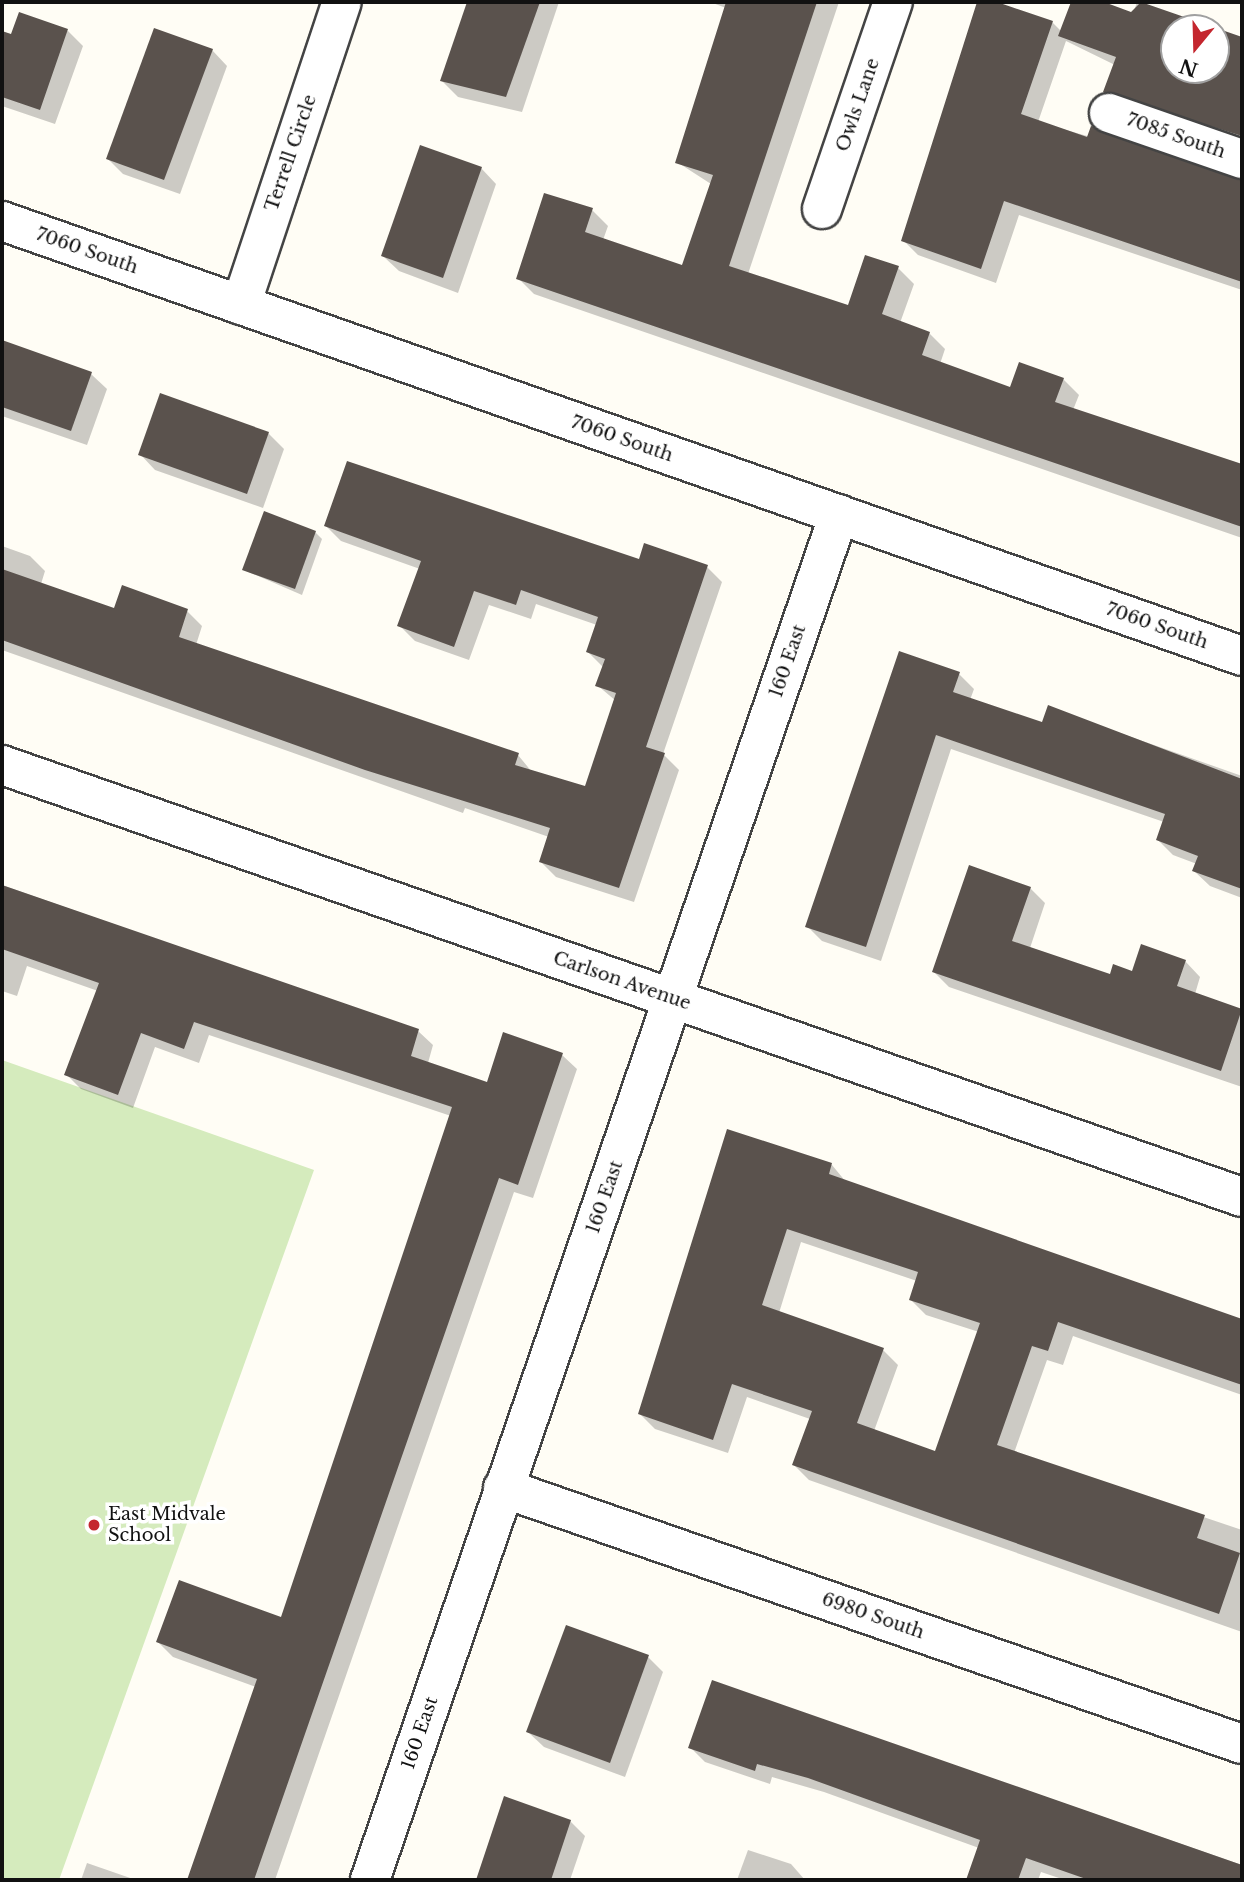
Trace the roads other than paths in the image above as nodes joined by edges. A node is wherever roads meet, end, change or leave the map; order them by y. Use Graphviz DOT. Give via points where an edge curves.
graph roads {
  1 [pos="342,2"];
  2 [pos="893,2"];
  3 [pos="1109,113"];
  4 [pos="1242,159"];
  5 [pos="822,209"];
  6 [pos="2,221"];
  7 [pos="241,305"];
  8 [pos="839,514"];
  9 [pos="1242,656"];
  10 [pos="2,765"];
  11 [pos="674,999"];
  12 [pos="1242,1197"];
  13 [pos="503,1488"];
  14 [pos="1242,1744"];
  15 [pos="370,1880"];
  1 -- 7 [label="street, Terrell Circle"];
  2 -- 5 [label="street, Owls Lane"];
  3 -- 4 [label="street, 7085 South"];
  6 -- 7 [label="street, 7060 South"];
  7 -- 8 [label="street, 7060 South"];
  8 -- 9 [label="street, 7060 South"];
  8 -- 11 [label="street, 160 East"];
  10 -- 11 [label="street, Carlson Avenue"];
  11 -- 12 [label="street, Carlson Avenue"];
  11 -- 13 [label="street, 160 East"];
  13 -- 14 [label="street, 6980 South"];
  13 -- 15 [label="street, 160 East"];
}
